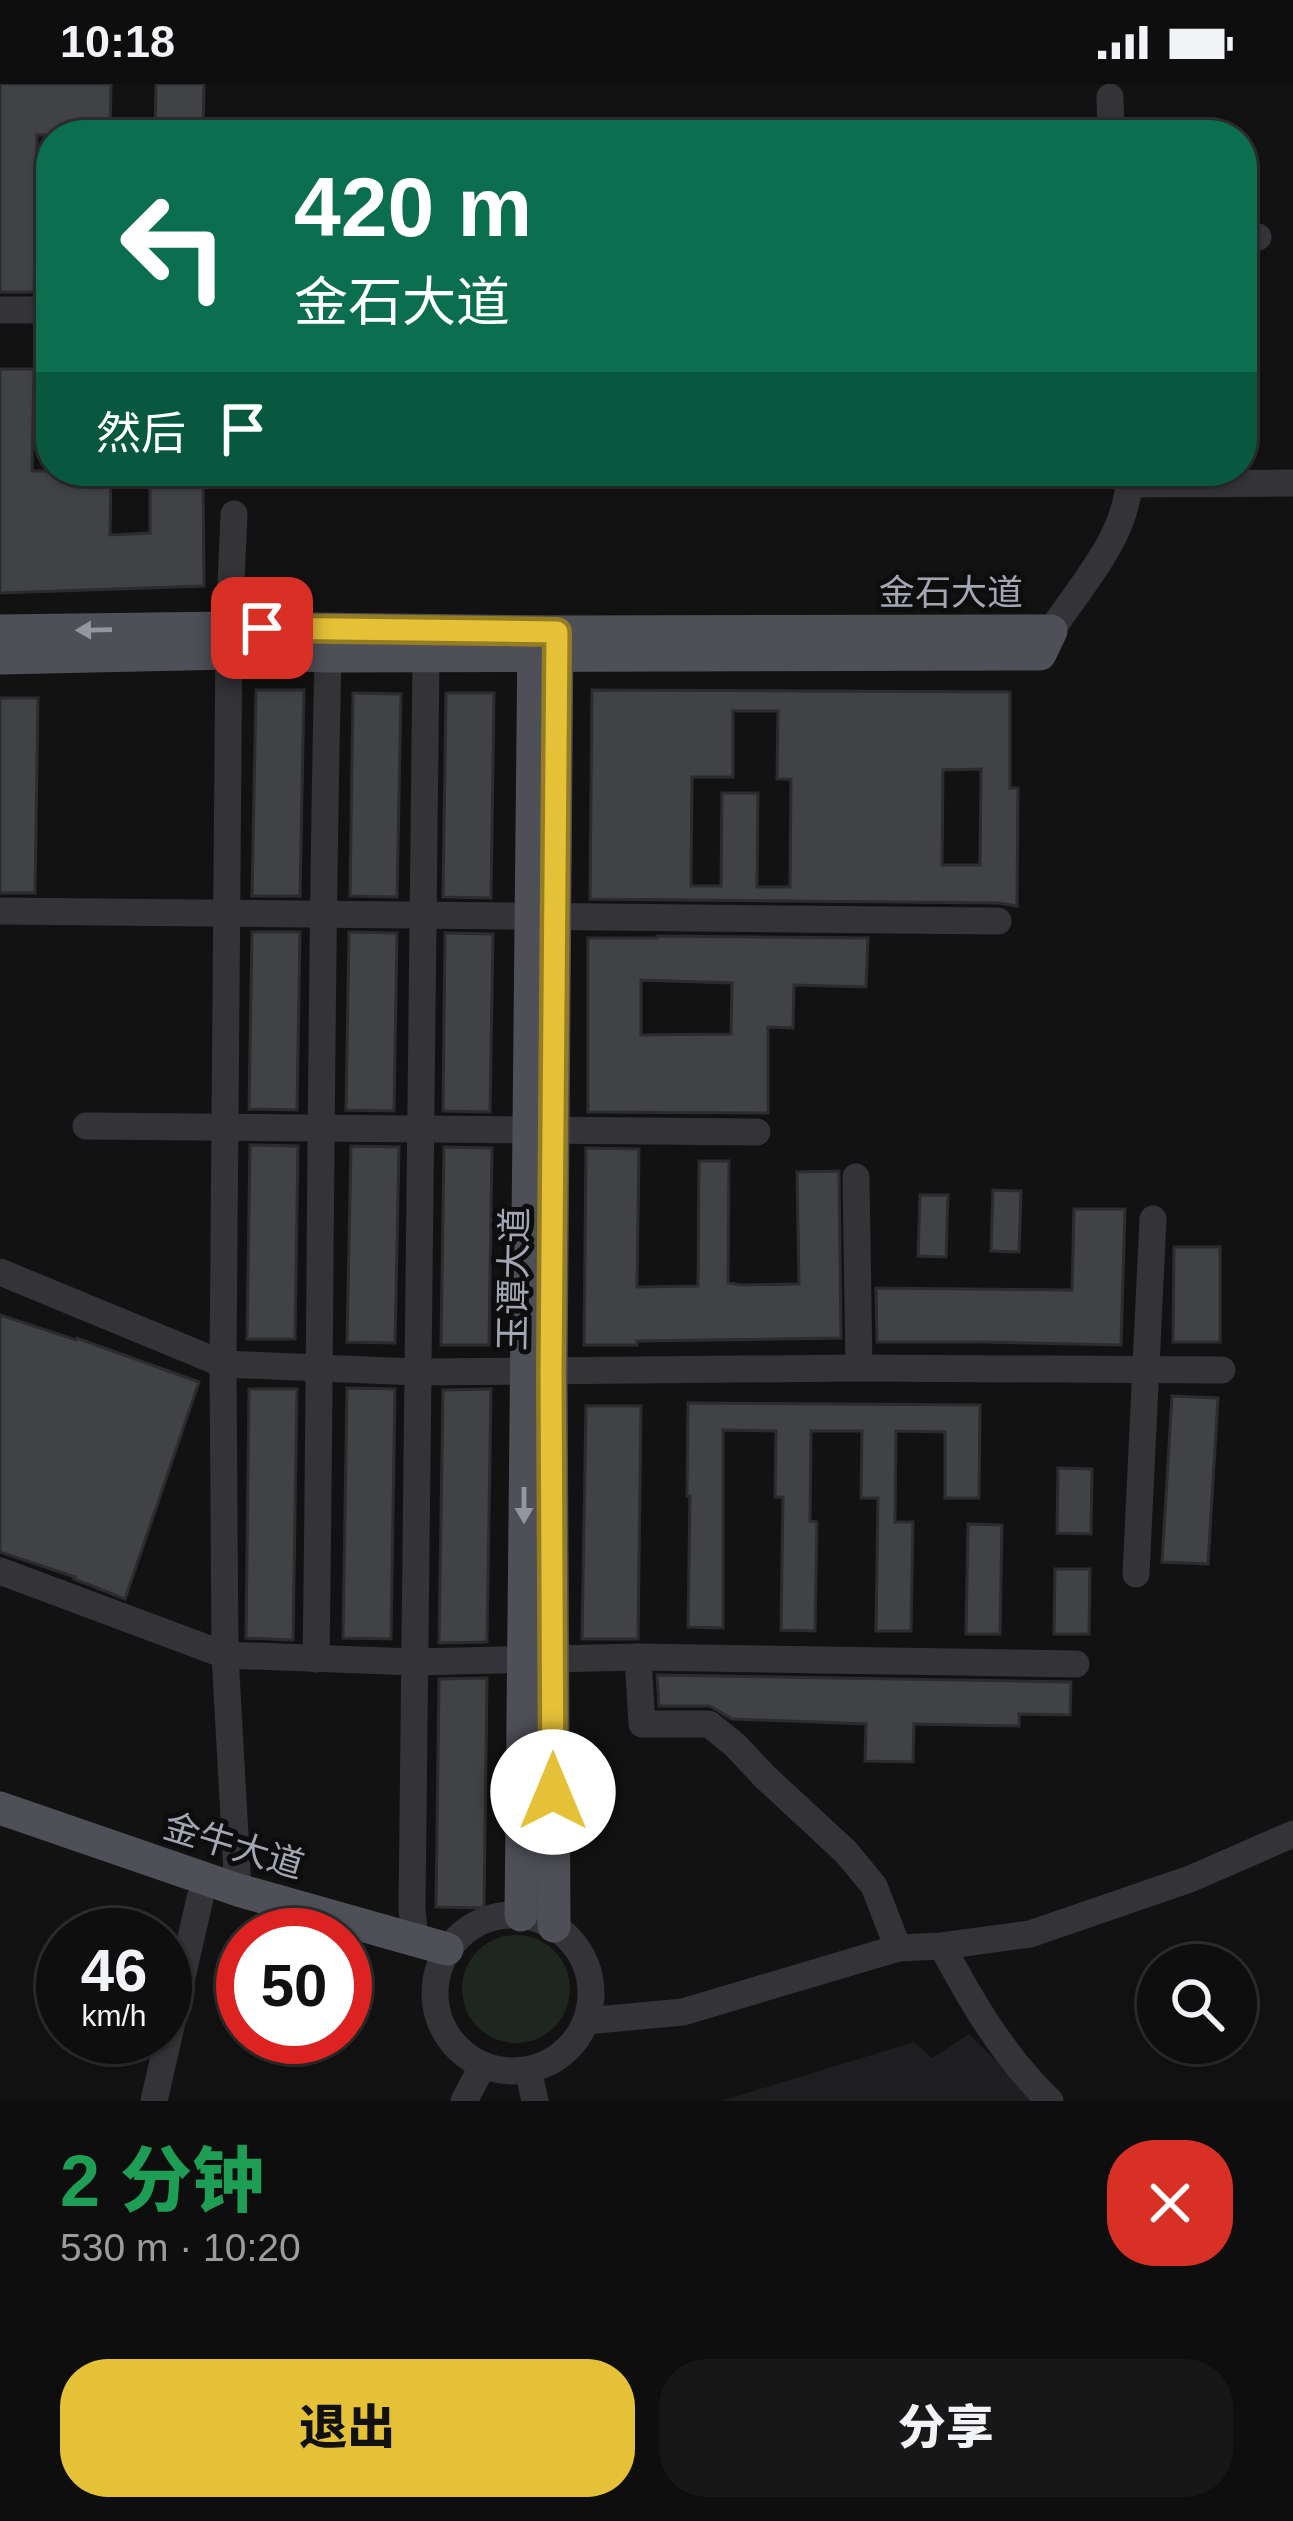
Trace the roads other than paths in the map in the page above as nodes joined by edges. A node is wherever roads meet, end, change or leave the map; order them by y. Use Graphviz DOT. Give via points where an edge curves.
graph roads {
  1 [pos="1110,98"];
  2 [pos="1111,120"];
  3 [pos="0,310"];
  4 [pos="36,310"];
  5 [pos="1257,482"];
  6 [pos="1293,483"];
  7 [pos="1128,486"];
  8 [pos="233,514"];
  9 [pos="0,631"];
  10 [pos="1051,631"];
  11 [pos="230,640"];
  12 [pos="546,643"];
  13 [pos="328,656"];
  14 [pos="426,656"];
  15 [pos="0,658"];
  16 [pos="0,911"];
  17 [pos="226,914"];
  18 [pos="322,915"];
  19 [pos="422,915"];
  20 [pos="542,917"];
  21 [pos="998,921"];
  22 [pos="86,1126"];
  23 [pos="225,1127"];
  24 [pos="319,1128"];
  25 [pos="420,1129"];
  26 [pos="542,1130"];
  27 [pos="757,1132"];
  28 [pos="856,1178"];
  29 [pos="1153,1219"];
  30 [pos="0,1273"];
  31 [pos="223,1364"];
  32 [pos="859,1368"];
  33 [pos="320,1370"];
  34 [pos="1146,1370"];
  35 [pos="1222,1370"];
  36 [pos="416,1372"];
  37 [pos="538,1373"];
  38 [pos="0,1571"];
  39 [pos="1136,1574"];
  40 [pos="225,1655"];
  41 [pos="638,1658"];
  42 [pos="316,1659"];
  43 [pos="538,1659"];
  44 [pos="414,1662"];
  45 [pos="1076,1664"];
  46 [pos="0,1808"];
  47 [pos="0,1827"];
  48 [pos="1293,1834"];
  49 [pos="238,1889"];
  50 [pos="200,1898"];
  51 [pos="235,1908"];
  52 [pos="521,1915"];
  53 [pos="554,1926"];
  54 [pos="372,1943"];
  55 [pos="942,1946"];
  56 [pos="898,1948"];
  57 [pos="434,1952"];
  58 [pos="586,2021"];
  59 [pos="482,2065"];
  60 [pos="528,2070"];
  61 [pos="154,2101"];
  62 [pos="464,2101"];
  63 [pos="535,2101"];
  64 [pos="1050,2101"];
  1 -- 2 [label="street"];
  3 -- 4 [label="street"];
  5 -- 6 [label="street"];
  7 -- 10 [label="street" via="1123,517"];
  8 -- 11 [label="street"];
  11 -- 9 [label="main road, 金石大道, one-way"];
  10 -- 12 [label="main road, 金石大道" via="1040,654"];
  11 -- 12 [label="main road, 金石大道"];
  11 -- 13 [label="main road, 金石大道"];
  11 -- 15 [label="main road, 金石大道"];
  11 -- 17 [label="street"];
  12 -- 14 [label="main road, 金石大道"];
  12 -- 20 [label="main road, 玉谭大道"];
  13 -- 14 [label="main road, 金石大道"];
  13 -- 18 [label="street"];
  14 -- 19 [label="street"];
  16 -- 17 [label="street"];
  17 -- 18 [label="street"];
  17 -- 23 [label="street"];
  18 -- 19 [label="street"];
  18 -- 24 [label="street"];
  19 -- 20 [label="street"];
  19 -- 25 [label="street"];
  20 -- 21 [label="street"];
  20 -- 26 [label="main road, 玉谭大道"];
  22 -- 23 [label="street"];
  23 -- 24 [label="street"];
  23 -- 31 [label="street"];
  24 -- 25 [label="street"];
  24 -- 33 [label="street"];
  25 -- 26 [label="street"];
  25 -- 36 [label="street"];
  26 -- 27 [label="street"];
  26 -- 37 [label="main road, 玉谭大道"];
  28 -- 32 [label="street"];
  29 -- 34 [label="street"];
  30 -- 31 [label="street"];
  31 -- 33 [label="street"];
  31 -- 40 [label="street"];
  32 -- 34 [label="street"];
  32 -- 37 [label="street"];
  33 -- 36 [label="street"];
  33 -- 42 [label="street"];
  34 -- 35 [label="street"];
  34 -- 39 [label="street"];
  36 -- 37 [label="street"];
  36 -- 44 [label="street"];
  37 -- 43 [label="main road, 玉谭大道"];
  38 -- 40 [label="street"];
  40 -- 42 [label="street"];
  40 -- 49 [label="street"];
  41 -- 43 [label="street"];
  41 -- 45 [label="street"];
  41 -- 56 [label="street" via="642,1724 709,1724 735,1745 874,1886"];
  42 -- 44 [label="street"];
  43 -- 44 [label="street"];
  43 -- 52 [label="main road, 玉谭大道"];
  43 -- 53 [label="main road, 玉谭大道"];
  44 -- 57 [label="street" via="412,1908"];
  46 -- 49 [label="main road, 金牛大道"];
  47 -- 50 [label="main road, 金牛大道"];
  48 -- 55 [label="street" via="1030,1934"];
  49 -- 57 [label="main road, 金牛大道"];
  50 -- 51 [label="main road, 金牛大道"];
  50 -- 61 [label="street"];
  52 -- 53 [label="street"];
  52 -- 57 [label="street" via="484,1920"];
  53 -- 58 [label="street" via="585,1960 592,1991"];
  54 -- 57 [label="main road"];
  55 -- 56 [label="street"];
  55 -- 64 [label="street" via="984,2023"];
  56 -- 58 [label="street" via="682,2012"];
  57 -- 59 [label="street" via="443,2029"];
  58 -- 60 [label="street" via="569,2048"];
  59 -- 60 [label="street"];
  59 -- 62 [label="street"];
  60 -- 63 [label="street"];
}
